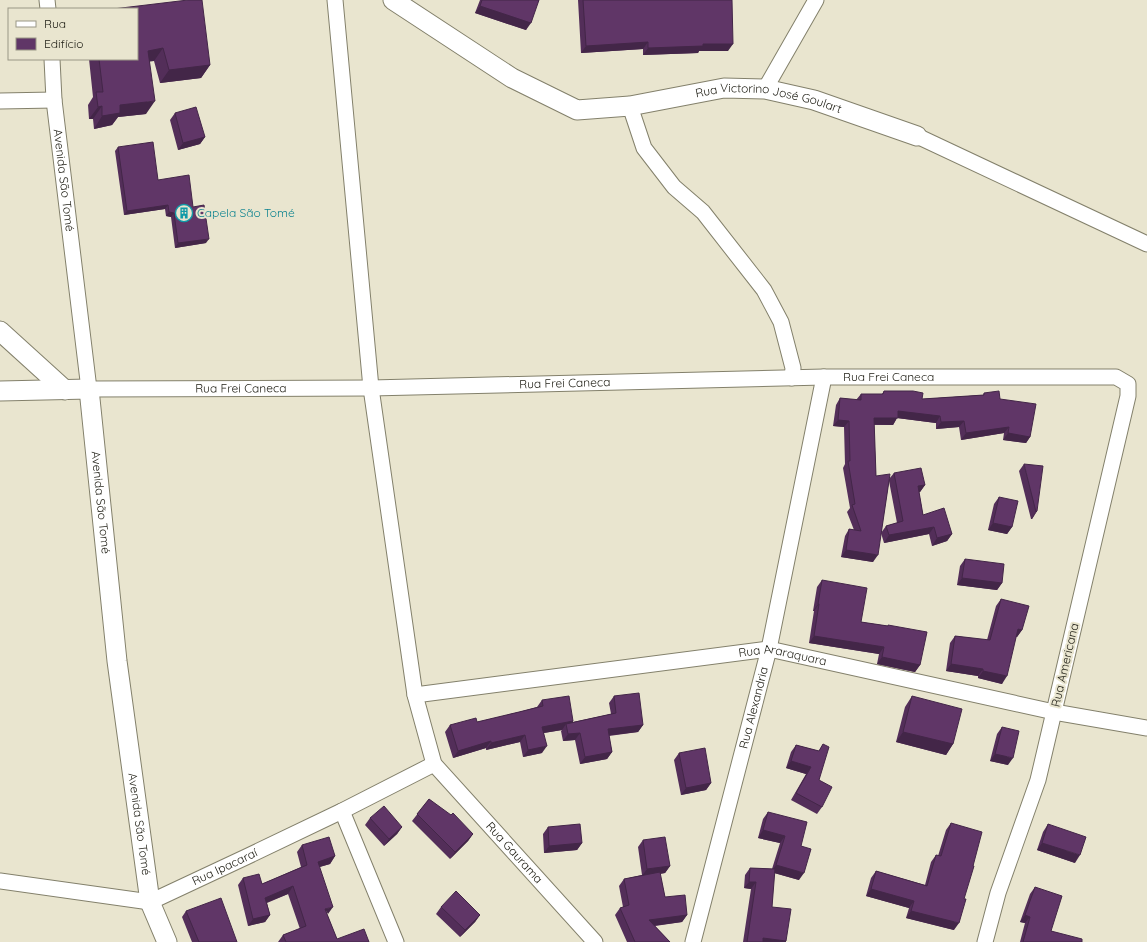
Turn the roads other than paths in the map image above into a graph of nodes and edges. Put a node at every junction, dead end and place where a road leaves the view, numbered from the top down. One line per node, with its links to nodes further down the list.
1 (335, 0): 15 (street)
2 (393, 0): 8 (street, Rua Victorino José Goulart)
3 (816, 0): 5 (street)
4 (52, 60): 6 (street, Avenida São Tomé)
5 (765, 89): 8 (street, Rua Victorino José Goulart); 9 (street, Rua Victorino José Goulart)
6 (54, 100): 7 (street); 16 (street, Avenida São Tomé)
7 (0, 101)
8 (630, 106): 13 (street)
9 (917, 136): 10 (street, Rua Victorino José Goulart)
10 (1147, 244)
11 (0, 331): 17 (street)
12 (824, 377): 13 (street, Rua Frei Caneca); 14 (street, Rua Frei Caneca); 19 (street, Rua Alexandria)
13 (792, 378): 15 (street, Rua Frei Caneca)
14 (1128, 384): 21 (street, Rua Americana)
15 (371, 388): 16 (street, Rua Frei Caneca); 20 (street)
16 (89, 389): 17 (street, Rua Frei Caneca); 26 (street, Avenida São Tomé)
17 (65, 390): 18 (street, Rua Frei Caneca)
18 (0, 391)
19 (769, 649): 20 (street, Rua Araraquara); 21 (street, Rua Araraquara); 30 (street, Rua Alexandria)
20 (415, 695): 23 (street)
21 (1054, 712): 22 (street, Rua Araraquara); 31 (street, Rua Americana)
22 (1147, 728)
23 (434, 764): 24 (street, Rua Ipacaraí); 29 (street, Rua Gaurama)
24 (342, 811): 26 (street, Rua Ipacaraí); 28 (street)
25 (0, 881): 26 (street)
26 (150, 902): 27 (street, Avenida São Tomé)
27 (167, 942)
28 (396, 942)
29 (595, 942)
30 (693, 942)
31 (985, 942)

